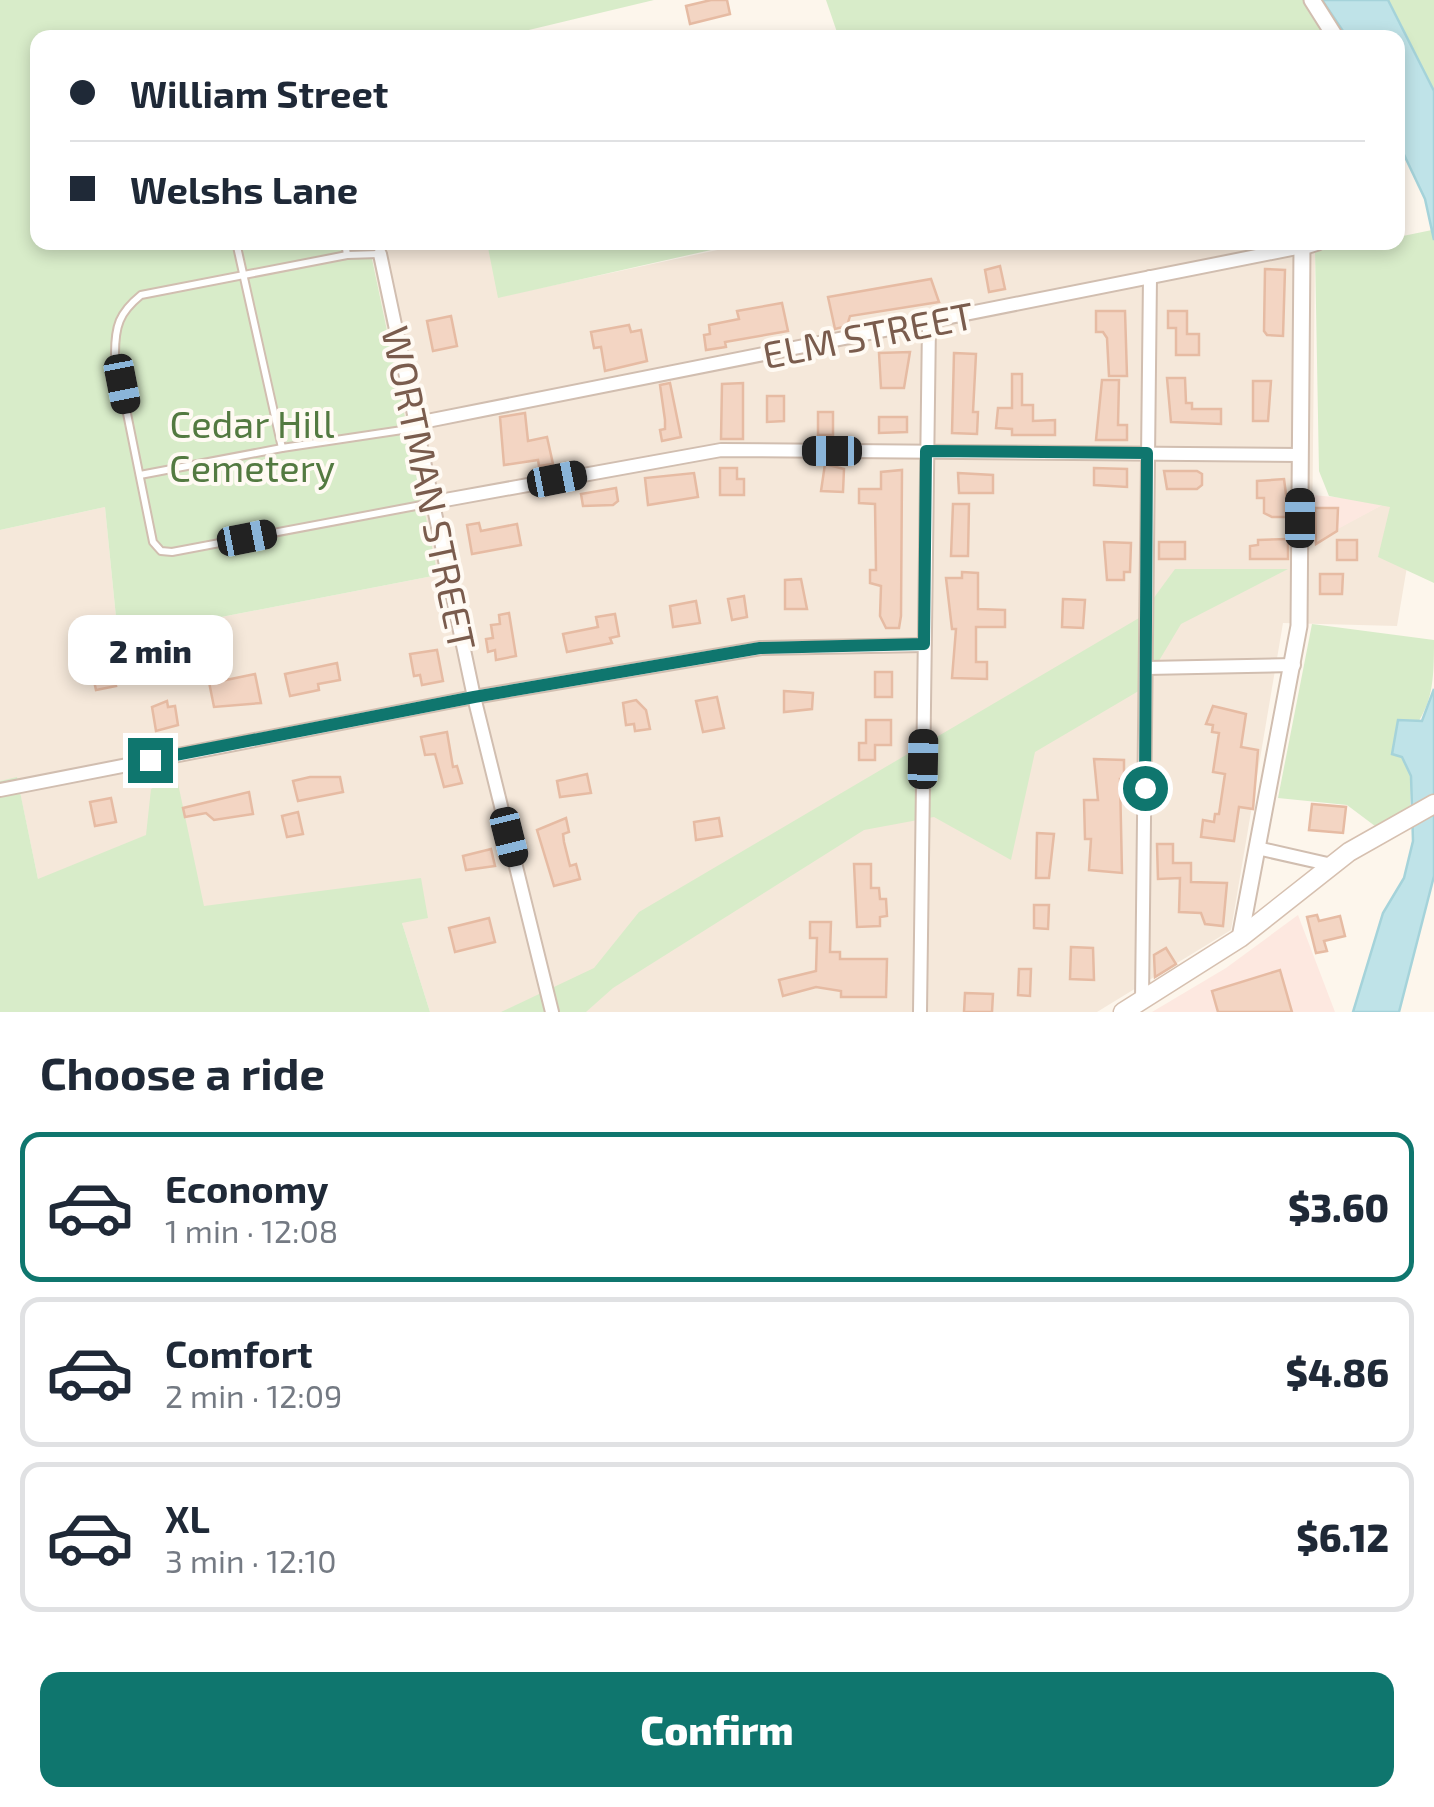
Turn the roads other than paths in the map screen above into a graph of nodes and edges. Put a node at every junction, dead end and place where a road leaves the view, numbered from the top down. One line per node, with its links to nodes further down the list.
1 (1312, 0): 2 (street)
2 (1331, 30)
3 (238, 250): 9 (lane)
4 (346, 250): 8 (lane)
5 (1281, 250): 10 (street, ELM STREET)
6 (1310, 250): 16 (street)
7 (380, 254): 8 (lane); 12 (street, WORTMAN STREET)
8 (347, 255): 9 (lane)
9 (243, 276): 13 (lane); 17 (lane)
10 (1150, 277): 11 (street, ELM STREET); 15 (street)
11 (929, 323): 12 (street, ELM STREET); 14 (street)
12 (417, 422): 13 (lane); 18 (street, WORTMAN STREET)
13 (282, 448): 17 (lane)
14 (926, 451): 15 (street); 18 (street); 19 (street)
15 (1147, 453): 16 (street); 21 (street)
16 (1300, 455): 20 (street)
17 (140, 474): 18 (lane)
18 (434, 502): 22 (street, WORTMAN STREET)
19 (924, 644): 22 (street); 30 (street)
20 (1294, 665): 21 (street); 25 (street)
21 (1146, 668): 28 (street)
22 (474, 697): 23 (street); 29 (street, WORTMAN STREET)
23 (0, 790)
24 (1434, 804): 26 (main road)
25 (1257, 848): 26 (street); 27 (street)
26 (1332, 865): 27 (main road)
27 (1240, 938): 28 (main road)
28 (1142, 1001): 31 (main road)
29 (552, 1012)
30 (920, 1012)
31 (1123, 1012)

